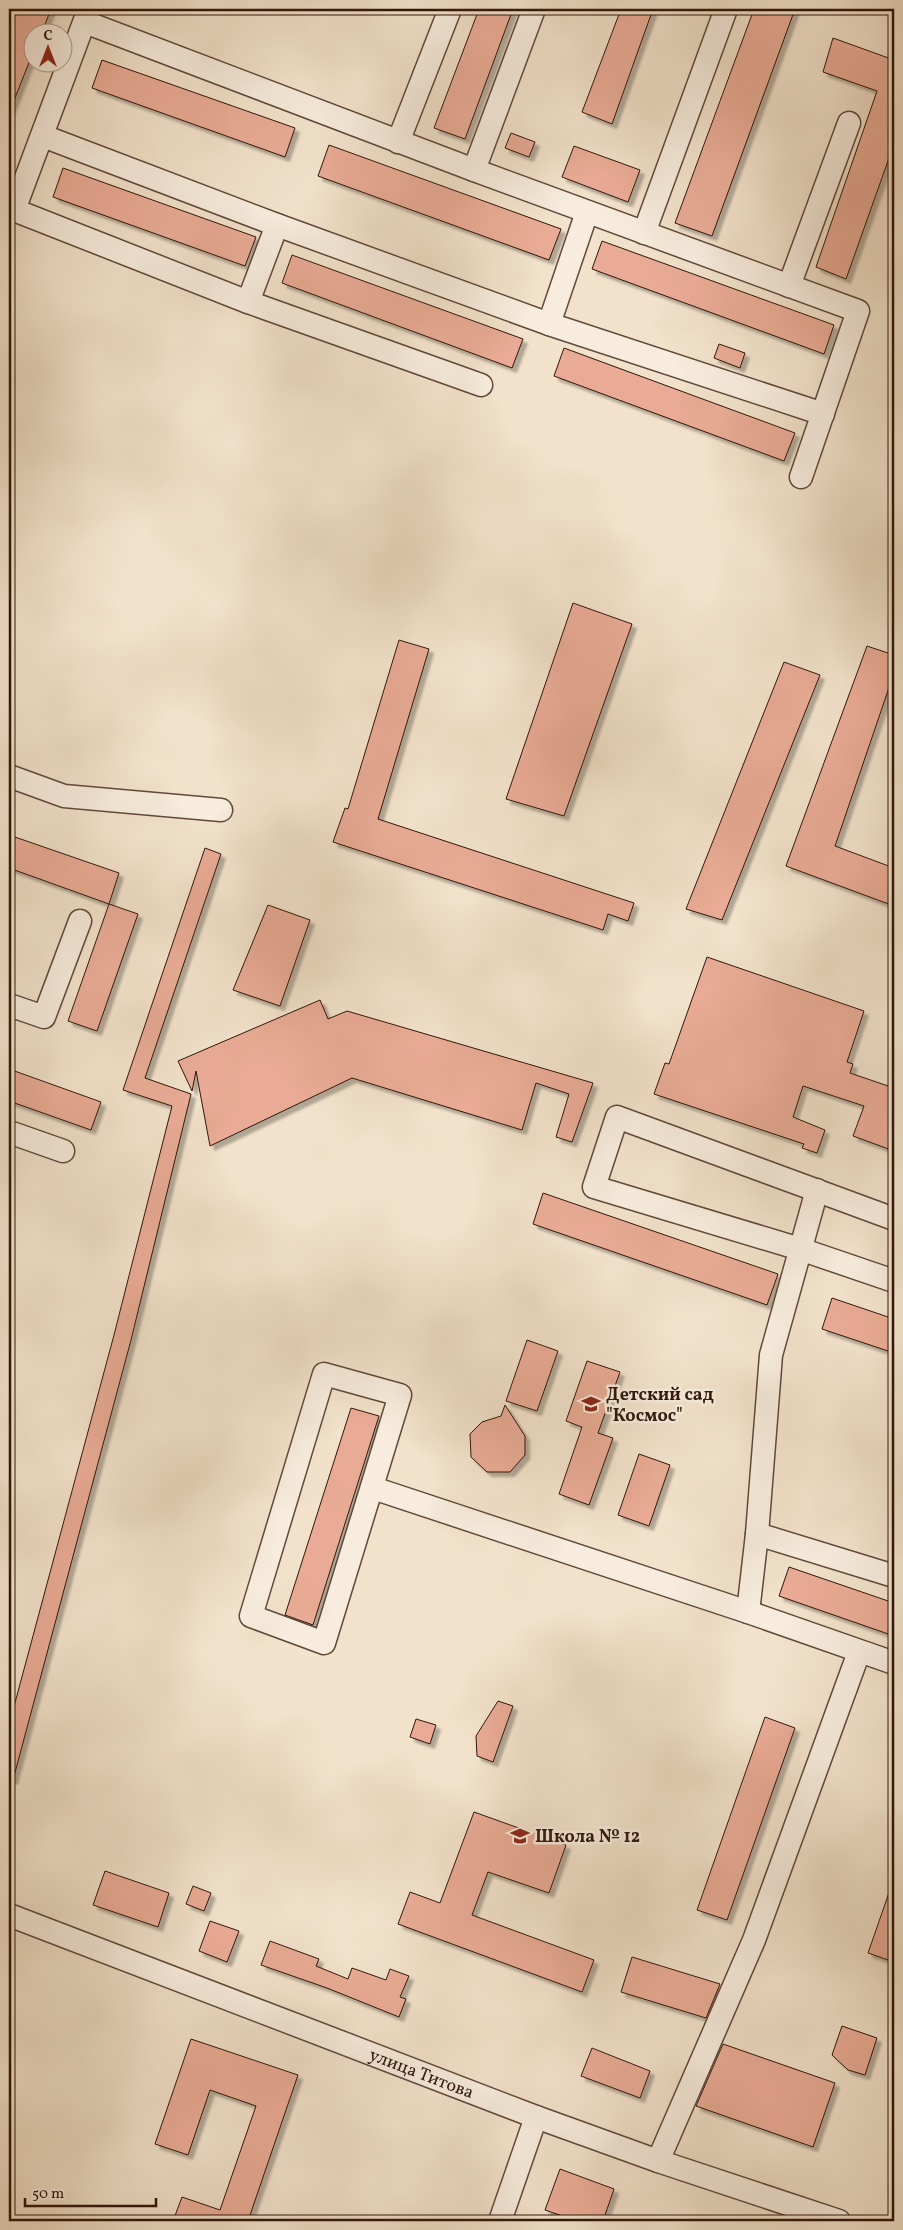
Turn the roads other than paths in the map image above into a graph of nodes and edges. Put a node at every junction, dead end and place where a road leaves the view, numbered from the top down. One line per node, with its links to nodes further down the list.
1 (450, 9): 7 (street)
2 (534, 9): 8 (street)
3 (726, 9): 12 (street)
4 (87, 16): 6 (street); 7 (street)
5 (849, 123): 13 (street)
6 (43, 136): 9 (street); 11 (street)
7 (398, 142): 8 (street)
8 (474, 170): 10 (street)
9 (11, 209): 14 (street)
10 (587, 212): 12 (street); 15 (street)
11 (277, 225): 14 (street); 15 (street)
12 (644, 233): 13 (street)
13 (789, 286): 17 (street)
14 (248, 302): 16 (street)
15 (549, 324): 17 (street)
16 (481, 385)
17 (823, 414): 18 (street)
18 (801, 477)
19 (9, 776): 20 (street)
20 (221, 810)
21 (80, 920): 22 (street)
22 (9, 1005)
23 (9, 1132): 24 (street)
24 (63, 1151)
25 (817, 1190): 26 (street); 27 (street); 27 (street)
26 (894, 1219)
27 (800, 1249): 28 (street); 30 (street)
28 (894, 1281)
29 (373, 1488): 29 (street); 32 (street)
30 (757, 1534): 31 (street); 32 (street)
31 (894, 1576)
32 (748, 1612): 33 (street)
33 (859, 1652): 34 (street); 37 (street)
34 (894, 1663)
35 (9, 1915): 36 (street, улица Титова)
36 (536, 2117): 37 (street, улица Титова); 38 (street)
37 (658, 2161): 39 (street, улица Титова)
38 (500, 2221)
39 (840, 2221)

